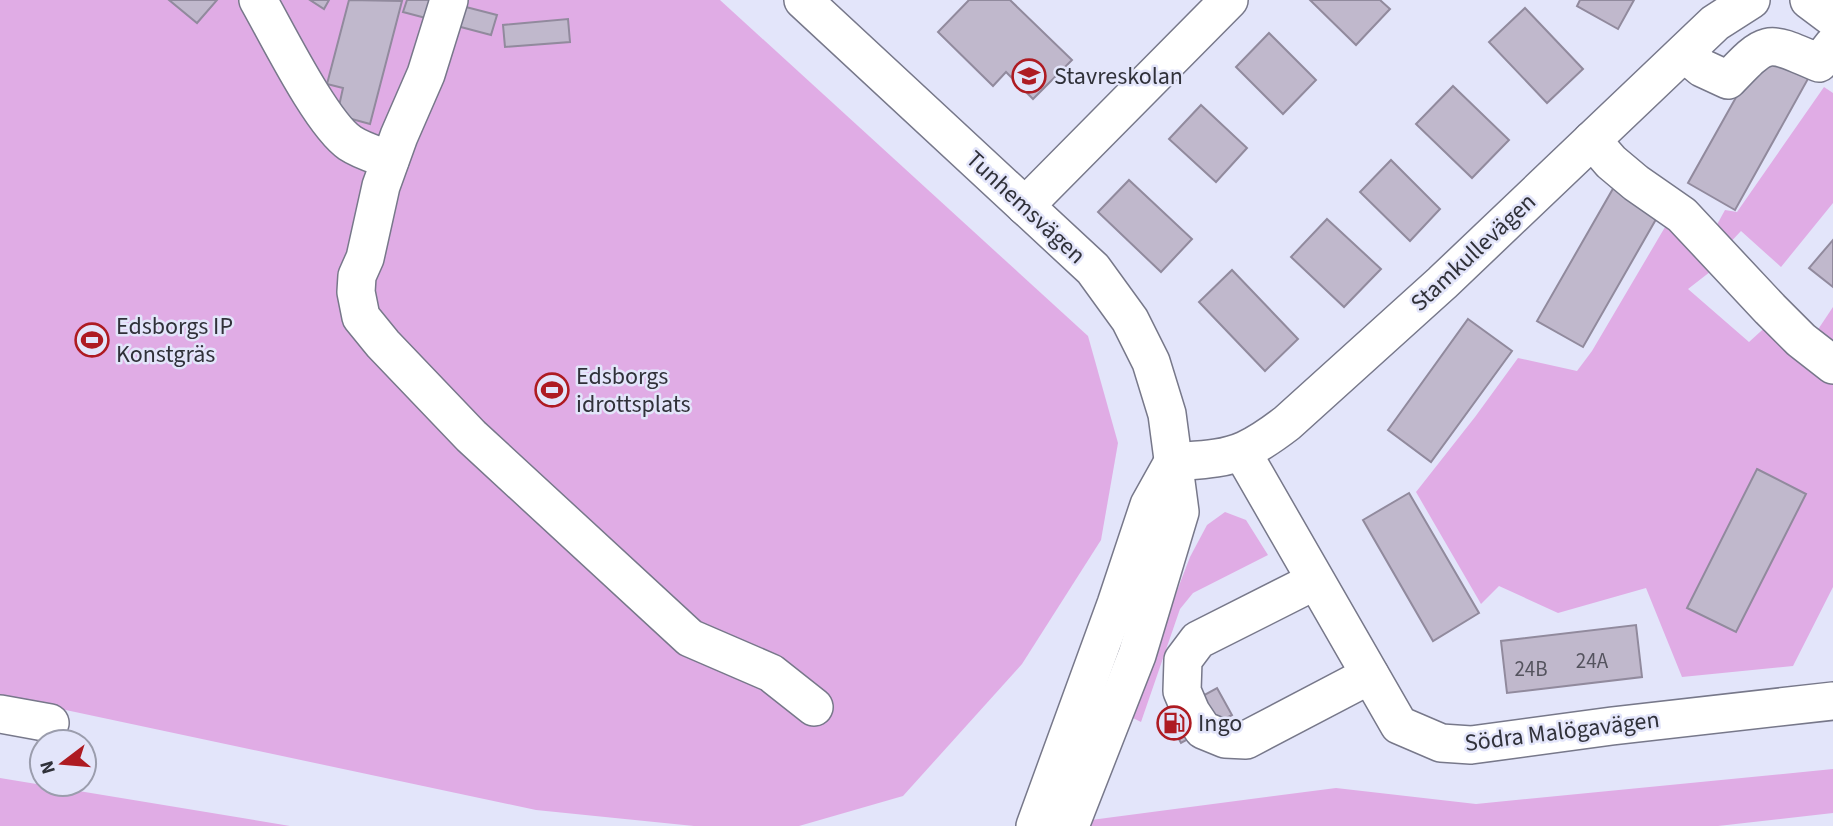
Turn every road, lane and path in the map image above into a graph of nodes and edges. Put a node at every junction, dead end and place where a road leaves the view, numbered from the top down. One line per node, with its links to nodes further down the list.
1 (257, 0): 11 (street)
2 (449, 0): 11 (street)
3 (803, 0): 12 (street, Tunhemsvägen)
4 (1228, 0): 12 (street)
5 (1751, 0): 9 (street, Stamkullevägen)
6 (1809, 0): 7 (street)
7 (1833, 18)
8 (1833, 45): 9 (street)
9 (1684, 53): 10 (street, Stamkullevägen)
10 (1592, 141): 13 (street); 14 (street, Stamkullevägen)
11 (390, 160): 19 (street)
12 (1025, 206): 15 (street, Tunhemsvägen)
13 (1833, 365)
14 (1241, 452): 15 (street, Stamkullevägen); 16 (street, Södra Malögavägen)
15 (1173, 462): 22 (street); 23 (street, Tunhemsvägen)
16 (1315, 581): 17 (street, Södra Malögavägen); 17 (street)
17 (1370, 675): 18 (street, Södra Malögavägen)
18 (1833, 701)
19 (814, 707)
20 (0, 714): 21 (street)
21 (50, 723)
22 (1035, 826)
23 (1070, 826)

